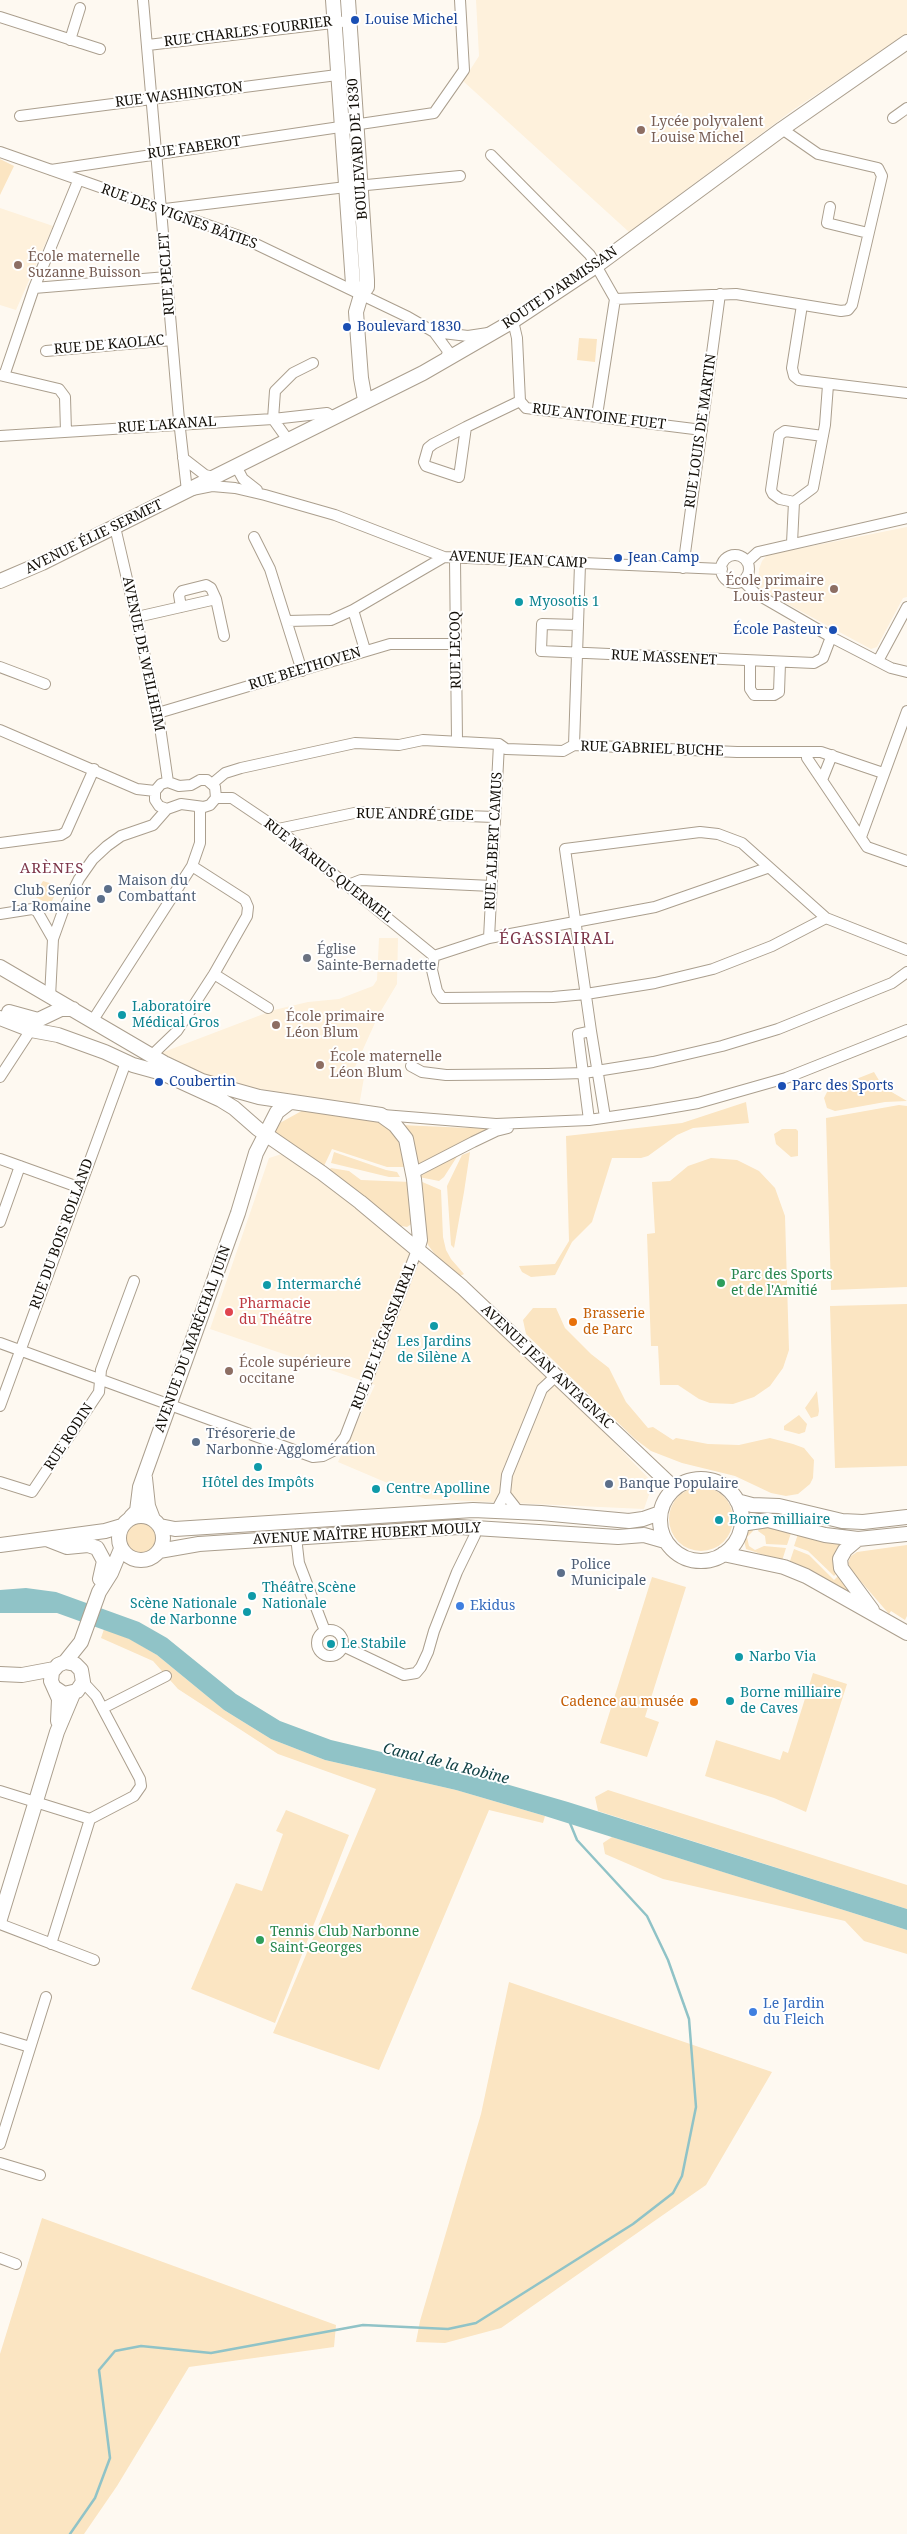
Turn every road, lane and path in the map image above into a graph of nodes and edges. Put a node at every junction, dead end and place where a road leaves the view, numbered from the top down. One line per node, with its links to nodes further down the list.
1 (143, 0): 11 (street, RUE PECLET)
2 (333, 0): 7 (main road, BOULEVARD DE 1830)
3 (348, 0): 8 (main road, BOULEVARD DE 1830)
4 (460, 0): 18 (street, RUE FABEROT)
5 (80, 8): 9 (street)
6 (0, 17): 9 (street)
7 (334, 21): 8 (street, RUE CHARLES FOURRIER); 11 (street, RUE CHARLES FOURRIER); 13 (main road, BOULEVARD DE 1830)
8 (349, 21): 18 (main road, BOULEVARD DE 1830)
9 (70, 40): 12 (street)
10 (907, 42): 20 (main road, ROUTE D'ARMISSAN)
11 (148, 44): 14 (street, RUE PECLET)
12 (100, 50)
13 (338, 75): 14 (street, RUE WASHINGTON); 19 (main road, BOULEVARD DE 1830)
14 (152, 99): 16 (street, RUE WASHINGTON); 22 (street, RUE PECLET)
15 (907, 108): 17 (street)
16 (20, 116)
17 (893, 118)
18 (357, 125): 19 (street, RUE FABEROT); 27 (main road, BOULEVARD DE 1830)
19 (341, 128): 22 (street, RUE FABEROT); 28 (main road, BOULEVARD DE 1830)
20 (782, 129): 31 (street); 32 (main road, ROUTE D'ARMISSAN)
21 (0, 152): 24 (street, RUE DES VIGNES BÂTIES)
22 (156, 153): 24 (street, RUE FABEROT); 30 (street, RUE PECLET)
23 (491, 155): 32 (street)
24 (47, 170): 26 (street, RUE DES VIGNES BÂTIES)
25 (460, 176): 27 (street)
26 (78, 181): 30 (street, RUE DES VIGNES BÂTIES); 34 (street)
27 (361, 185): 28 (street); 36 (main road, BOULEVARD DE 1830)
28 (346, 186): 30 (street); 36 (main road, BOULEVARD DE 1830)
29 (830, 207): 31 (street)
30 (162, 210): 33 (street, RUE PECLET); 36 (street, RUE DES VIGNES BÂTIES)
31 (868, 233): 38 (street)
32 (596, 266): 37 (street); 39 (main road, ROUTE D'ARMISSAN)
33 (167, 277): 34 (street); 42 (street, RUE PECLET)
34 (34, 288): 46 (street)
35 (720, 294): 37 (street); 38 (street); 56 (street, RUE LOUIS DE MARTIN)
36 (361, 295): 40 (street, RUE DES VIGNES BÂTIES); 49 (main road, BOULEVARD DE 1830)
37 (615, 299): 51 (street)
38 (802, 306): 47 (street)
39 (513, 321): 41 (main road, ROUTE D'ARMISSAN); 50 (street, RUE ANTOINE FUET)
40 (434, 332): 41 (street, RUE DES VIGNES BÂTIES); 44 (street, RUE DES VIGNES BÂTIES)
41 (494, 332): 44 (main road, ROUTE D'ARMISSAN)
42 (172, 340): 43 (street, RUE DE KAOLAC); 54 (street, RUE PECLET)
43 (46, 351)
44 (446, 359): 49 (main road, ROUTE D'ARMISSAN)
45 (313, 363): 53 (street)
46 (2, 375): 57 (street)
47 (828, 385): 48 (street); 59 (street)
48 (907, 393)
49 (365, 400): 52 (main road, ROUTE D'ARMISSAN)
50 (520, 401): 51 (street, RUE ANTOINE FUET); 55 (street)
51 (597, 415): 56 (street, RUE ANTOINE FUET)
52 (333, 417): 53 (street, RUE LAKANAL); 60 (main road, ROUTE D'ARMISSAN)
53 (273, 419): 54 (street, RUE LAKANAL); 60 (street)
54 (179, 424): 57 (street, RUE LAKANAL); 61 (street, RUE PECLET)
55 (466, 427): 55 (street)
56 (702, 430): 76 (street, RUE LOUIS DE MARTIN)
57 (66, 432): 58 (street, RUE LAKANAL)
58 (0, 436)
59 (823, 436): 67 (street); 67 (street)
60 (288, 440): 62 (main road, ROUTE D'ARMISSAN)
61 (183, 458): 63 (street); 65 (street, RUE PECLET)
62 (236, 466): 63 (main road, ROUTE D'ARMISSAN); 64 (street); 66 (street, AVENUE JEAN CAMP)
63 (214, 477): 65 (main road, ROUTE D'ARMISSAN)
64 (235, 488): 65 (street, AVENUE JEAN CAMP); 66 (street, AVENUE JEAN CAMP)
65 (187, 491): 69 (main road, AVENUE ÉLIE SERMET)
66 (265, 494): 72 (street, AVENUE JEAN CAMP)
67 (794, 502): 71 (street)
68 (907, 518): 71 (street)
69 (115, 527): 78 (main road, AVENUE ÉLIE SERMET); 84 (street, AVENUE DE WEILHEIM)
70 (254, 537): 85 (street)
71 (792, 543): 74 (street)
72 (444, 557): 73 (street, AVENUE JEAN CAMP); 83 (street)
73 (455, 558): 75 (street, AVENUE JEAN CAMP); 89 (street, RUE LECOQ)
74 (747, 562): 77 (street); 79 (street)
75 (580, 564): 76 (street, AVENUE JEAN CAMP); 86 (street)
76 (683, 568): 77 (street, AVENUE JEAN CAMP)
77 (722, 569): 79 (street)
78 (0, 581)
79 (743, 581): 88 (street)
80 (216, 599): 81 (street); 81 (street); 87 (street)
81 (181, 607): 84 (street)
82 (907, 607): 93 (street)
83 (353, 610): 85 (street); 90 (street)
84 (136, 618): 99 (street, AVENUE DE WEILHEIM)
85 (287, 621): 96 (street)
86 (578, 625): 91 (street); 91 (street, RUE MASSENET)
87 (224, 636)
88 (831, 637): 93 (street); 94 (street, RUE MASSENET)
89 (455, 644): 90 (street, RUE BEETHOVEN); 102 (street, RUE LECOQ)
90 (366, 650): 96 (street, RUE BEETHOVEN)
91 (577, 653): 92 (street, RUE MASSENET); 104 (street)
92 (750, 662): 94 (street, RUE MASSENET); 94 (street)
93 (878, 662): 97 (street)
94 (780, 663)
95 (0, 667): 98 (street)
96 (302, 672): 99 (street, RUE BEETHOVEN)
97 (907, 672)
98 (45, 684)
99 (158, 713): 110 (street, AVENUE DE WEILHEIM)
100 (906, 714): 108 (street)
101 (0, 730): 107 (street)
102 (457, 742): 103 (street, RUE GABRIEL BUCHE); 111 (street, RUE GABRIEL BUCHE)
103 (498, 744): 104 (street, RUE GABRIEL BUCHE); 116 (street, RUE ALBERT CAMUS)
104 (574, 746): 105 (street, RUE GABRIEL BUCHE)
105 (805, 755): 106 (street, RUE GABRIEL BUCHE); 109 (street)
106 (832, 755): 108 (street, RUE GABRIEL BUCHE); 109 (street)
107 (94, 769): 112 (street); 119 (street)
108 (883, 773): 118 (street)
109 (822, 780): 118 (street)
110 (168, 782): 111 (street); 112 (street)
111 (213, 784): 113 (street)
112 (155, 791): 115 (street)
113 (216, 798): 114 (street); 117 (street, RUE MARIUS QUERMEL)
114 (200, 807): 115 (street); 121 (street)
115 (167, 809): 129 (street)
116 (494, 817): 117 (street, RUE ANDRÉ GIDE); 124 (street, RUE ALBERT CAMUS)
117 (278, 829): 123 (street, RUE MARIUS QUERMEL)
118 (860, 837): 120 (street)
119 (0, 843)
120 (907, 861)
121 (192, 866): 134 (street); 142 (street)
122 (767, 868): 126 (street); 127 (street); 127 (street)
123 (348, 885): 124 (street); 131 (street, RUE MARIUS QUERMEL)
124 (492, 886): 128 (street, RUE ALBERT CAMUS)
125 (0, 914): 129 (street)
126 (826, 918): 130 (street); 135 (street)
127 (575, 922): 128 (street); 135 (street)
128 (489, 938): 131 (street)
129 (53, 939): 136 (street)
130 (907, 950)
131 (434, 956): 135 (street)
132 (0, 967): 136 (main road)
133 (907, 972): 150 (street)
134 (214, 974): 137 (street); 147 (street)
135 (586, 994): 145 (street)
136 (50, 997): 139 (main road)
137 (268, 1008)
138 (0, 1009): 143 (main road)
139 (72, 1009): 140 (main road); 142 (main road)
140 (53, 1012): 143 (main road); 146 (main road)
141 (0, 1018): 143 (main road)
142 (93, 1020): 147 (main road)
143 (34, 1025): 146 (main road, AVENUE JEAN ANTAGNAC); 152 (street)
144 (907, 1030): 155 (street)
145 (591, 1031): 150 (street); 151 (street)
146 (58, 1035): 148 (main road, AVENUE JEAN ANTAGNAC)
147 (152, 1055): 153 (main road)
148 (126, 1062): 158 (main road, AVENUE JEAN ANTAGNAC); 163 (street, RUE DU BOIS ROLLAND)
149 (411, 1066): 151 (street)
150 (599, 1070): 151 (street); 155 (street)
151 (584, 1073): 156 (street)
152 (0, 1077)
153 (290, 1102): 154 (main road); 158 (main road, AVENUE DU MARÉCHAL JUIN)
154 (381, 1115): 157 (street); 162 (main road)
155 (605, 1117): 156 (street)
156 (589, 1120): 157 (street)
157 (538, 1122): 162 (street)
158 (264, 1135): 159 (main road, AVENUE JEAN ANTAGNAC); 164 (main road, AVENUE DU MARÉCHAL JUIN)
159 (285, 1147): 164 (main road, AVENUE DU MARÉCHAL JUIN); 167 (main road, AVENUE JEAN ANTAGNAC)
160 (0, 1159): 161 (street)
161 (20, 1166): 163 (street); 166 (street)
162 (413, 1173): 165 (main road)
163 (78, 1187): 173 (street, RUE DU BOIS ROLLAND)
164 (243, 1199): 176 (main road, AVENUE DU MARÉCHAL JUIN)
165 (418, 1218): 167 (main road); 168 (main road)
166 (0, 1222)
167 (397, 1233): 168 (main road, AVENUE JEAN ANTAGNAC); 170 (street)
168 (417, 1250): 169 (main road, AVENUE JEAN ANTAGNAC); 170 (street, RUE DE L'ÉGASSIAIRAL)
169 (437, 1266): 170 (street); 174 (main road, AVENUE JEAN ANTAGNAC)
170 (410, 1267): 176 (street, RUE DE L'ÉGASSIAIRAL)
171 (134, 1281): 175 (street, RUE RODIN)
172 (0, 1343): 173 (street, RUE DE L'ÉGASSIAIRAL)
173 (19, 1351): 175 (street, RUE DE L'ÉGASSIAIRAL); 177 (street, RUE DU BOIS ROLLAND)
174 (556, 1375): 180 (main road, AVENUE JEAN ANTAGNAC); 181 (street)
175 (99, 1379): 176 (street, RUE DE L'ÉGASSIAIRAL); 179 (street, RUE RODIN)
176 (169, 1405): 178 (main road, AVENUE DU MARÉCHAL JUIN)
177 (0, 1406)
178 (145, 1478): 187 (main road, AVENUE DU MARÉCHAL JUIN); 188 (main road)
179 (0, 1482)
180 (674, 1488): 182 (main road); 185 (main road)
181 (505, 1494): 183 (street); 184 (street)
182 (737, 1501): 186 (main road); 189 (main road)
183 (496, 1511): 184 (main road, AVENUE MAÎTRE HUBERT MOULY); 188 (main road, AVENUE MAÎTRE HUBERT MOULY)
184 (519, 1512): 185 (main road, AVENUE MAÎTRE HUBERT MOULY)
185 (660, 1513): 196 (main road)
186 (907, 1517)
187 (127, 1521): 188 (main road); 194 (main road); 199 (main road)
188 (157, 1523): 201 (main road)
189 (742, 1524): 195 (main road); 197 (main road)
190 (460, 1527): 191 (main road, AVENUE MAÎTRE HUBERT MOULY); 193 (main road, AVENUE MAÎTRE HUBERT MOULY); 200 (street)
191 (476, 1527): 196 (main road, AVENUE MAÎTRE HUBERT MOULY); 200 (street)
192 (907, 1534): 195 (main road)
193 (296, 1537): 201 (main road, AVENUE MAÎTRE HUBERT MOULY); 208 (street)
194 (49, 1539): 198 (main road); 199 (main road); 206 (main road)
195 (858, 1540): 207 (main road)
196 (665, 1541): 202 (main road)
197 (735, 1542): 202 (main road); 203 (main road)
198 (0, 1545)
199 (120, 1547): 204 (main road); 205 (main road)
200 (468, 1548): 211 (street)
201 (159, 1551): 204 (main road)
202 (722, 1554): 203 (main road)
203 (750, 1558): 207 (main road)
204 (142, 1560): 205 (main road)
205 (111, 1573): 206 (main road)
206 (100, 1592): 210 (main road)
207 (876, 1614): 209 (main road)
208 (325, 1631): 211 (street); 211 (street)
209 (907, 1633)
210 (83, 1637): 213 (main road); 214 (main road)
211 (343, 1646)
212 (0, 1674): 213 (main road)
213 (56, 1675): 214 (main road); 216 (main road); 218 (main road)
214 (82, 1676): 216 (main road); 217 (street)
215 (166, 1676): 217 (street)
216 (73, 1694): 218 (main road)
217 (103, 1708): 221 (street)
218 (57, 1732): 220 (main road)
219 (0, 1791): 220 (street)
220 (36, 1802): 221 (street); 222 (main road)
221 (90, 1818): 224 (street)
222 (0, 1919)
223 (0, 1924): 224 (street)
224 (51, 1944): 225 (street)
225 (94, 1960)
226 (46, 1997): 228 (street)
227 (0, 2038): 228 (street)
228 (30, 2047): 229 (street)
229 (0, 2144)
230 (0, 2163): 231 (street)
231 (40, 2175)
232 (0, 2258): 233 (street)
233 (16, 2264)

